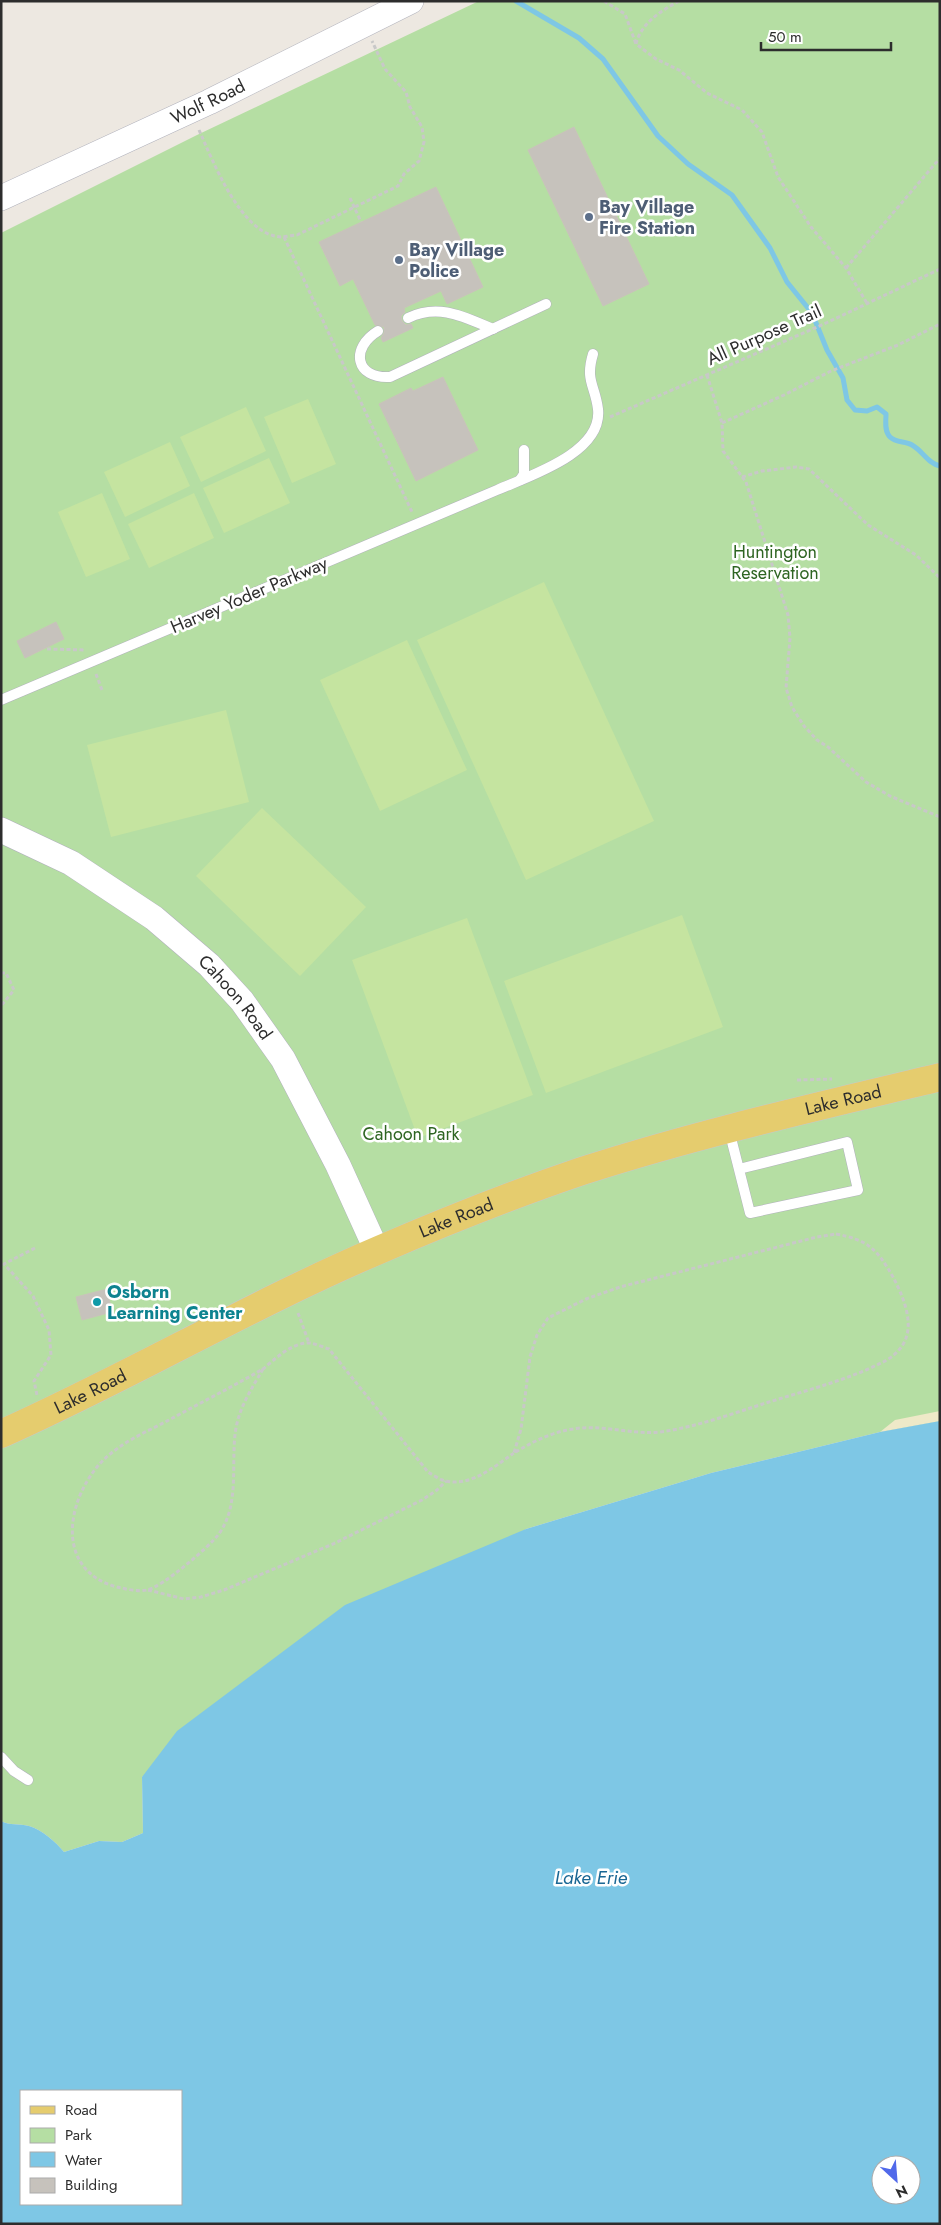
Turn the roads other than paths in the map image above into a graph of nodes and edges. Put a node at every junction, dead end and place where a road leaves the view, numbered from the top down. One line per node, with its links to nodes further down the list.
1 (411, 1): 2 (street, Wolf Road)
2 (1, 198)
3 (546, 304): 5 (lane)
4 (408, 318): 5 (lane)
5 (493, 329): 6 (lane)
6 (378, 331)
7 (593, 354): 9 (lane, Harvey Yoder Parkway)
8 (524, 450): 9 (lane)
9 (520, 480): 10 (lane, Harvey Yoder Parkway)
10 (1, 700)
11 (1, 830): 15 (street, Cahoon Road)
12 (940, 1077): 13 (main road, Lake Road)
13 (728, 1129): 14 (lane); 15 (main road, Lake Road)
14 (739, 1169): 14 (lane)
15 (377, 1251): 16 (main road, Lake Road)
16 (1, 1434)
17 (1, 1757): 18 (lane)
18 (28, 1780)

